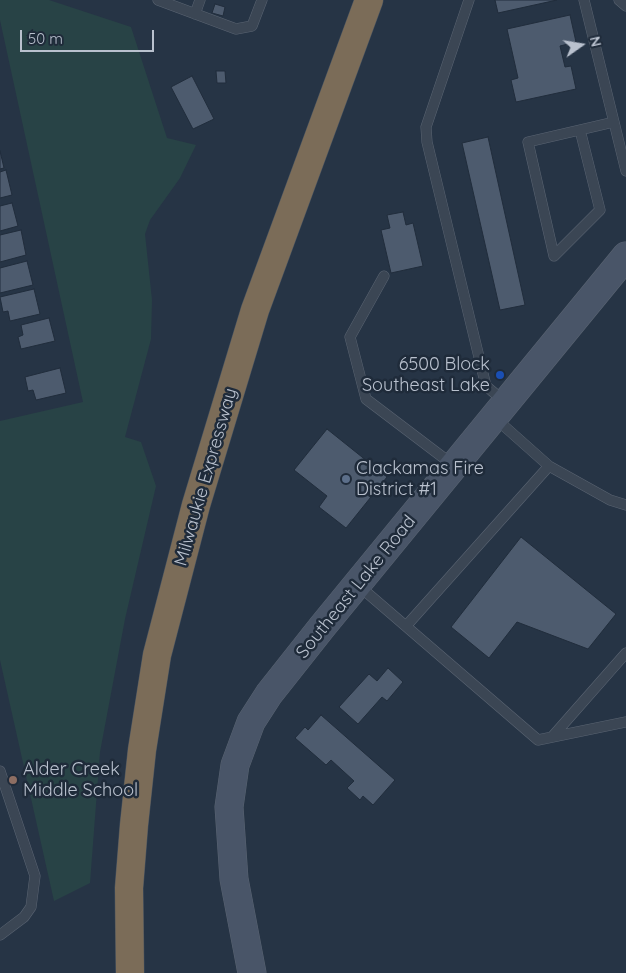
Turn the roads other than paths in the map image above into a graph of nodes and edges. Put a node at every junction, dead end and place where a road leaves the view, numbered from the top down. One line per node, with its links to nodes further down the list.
1 (158, 0): 9 (lane)
2 (200, 0): 9 (lane)
3 (262, 0): 9 (lane)
4 (369, 0): 26 (highway, Milwaukie Expressway)
5 (469, 0): 15 (lane)
6 (584, 0): 10 (lane)
7 (619, 0): 8 (lane)
8 (626, 6)
9 (195, 14)
10 (614, 122): 11 (lane); 12 (lane)
11 (580, 130): 11 (lane)
12 (626, 171)
13 (626, 256): 15 (street, Southeast Lake Road)
14 (384, 276): 16 (lane)
15 (500, 409): 16 (street, Southeast Lake Road); 17 (lane)
16 (454, 466): 19 (street, Southeast Lake Road)
17 (550, 466): 18 (lane); 20 (lane)
18 (626, 505)
19 (358, 584): 20 (lane); 27 (street, Southeast Lake Road)
20 (407, 626): 23 (lane)
21 (626, 653): 23 (lane)
22 (626, 722): 23 (lane)
23 (552, 737)
24 (0, 771): 25 (lane)
25 (0, 935)
26 (130, 973)
27 (252, 973)

